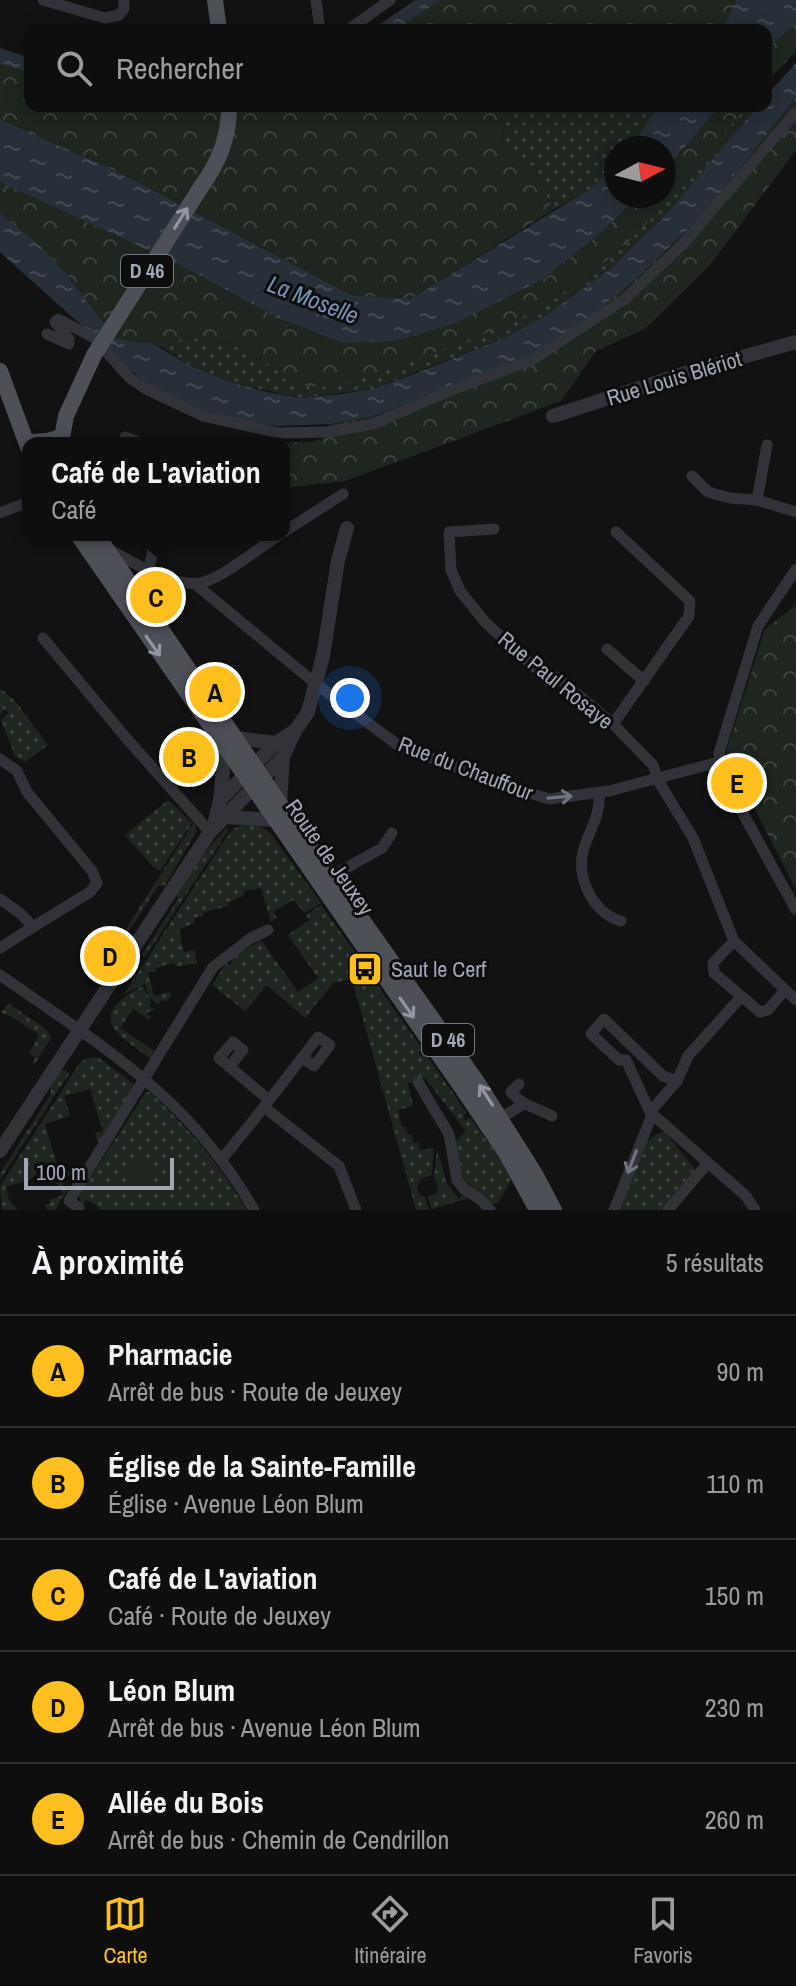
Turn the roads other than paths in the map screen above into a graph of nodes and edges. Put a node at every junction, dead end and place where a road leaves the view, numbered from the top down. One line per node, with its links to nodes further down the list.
1 (43, 0): 7 (street)
2 (116, 0): 7 (street)
3 (124, 0): 7 (street)
4 (215, 0): 8 (main road)
5 (316, 0): 9 (street)
6 (390, 0): 10 (street)
7 (119, 15)
8 (218, 24)
9 (319, 24)
10 (356, 24)
11 (229, 112): 18 (main road, D 46, one-way to 11, bridge)
12 (796, 112): 13 (street)
13 (47, 334)
14 (796, 342): 16 (street, Rue Louis Blériot)
15 (0, 371): 17 (main road)
16 (553, 416)
17 (28, 437)
18 (64, 437)
19 (767, 445): 22 (street)
20 (692, 476): 22 (street)
21 (343, 494): 27 (street)
22 (757, 500): 24 (street)
23 (22, 504): 25 (street)
24 (796, 512)
25 (0, 513)
26 (347, 528): 41 (street)
27 (290, 529)
28 (494, 529): 42 (street, Rue Paul Rosaye)
29 (616, 532): 40 (street)
30 (82, 541): 44 (main road, Route de Jeuxey, one-way to 44)
31 (101, 541): 35 (street); 37 (main road, Route de Jeuxey)
32 (156, 541): 35 (street)
33 (271, 541): 36 (street)
34 (796, 569): 48 (street)
35 (148, 571): 36 (street); 37 (street)
36 (194, 583): 41 (street, Rue du Chauffour)
37 (135, 592): 44 (main road, Route de Jeuxey)
38 (43, 638): 55 (street)
39 (607, 649): 40 (street)
40 (644, 681): 42 (street)
41 (316, 684): 43 (street); 51 (street, Rue du Chauffour, one-way to 51)
42 (613, 724): 50 (street, Rue Paul Rosaye)
43 (295, 731): 45 (street); 46 (street)
44 (228, 741): 45 (street); 49 (main road, Route de Jeuxey); 52 (street)
45 (276, 743): 49 (street)
46 (283, 757): 49 (street); 53 (street)
47 (0, 759): 61 (street)
48 (719, 762): 50 (street, Rue du Chauffour); 59 (street)
49 (254, 776): 52 (street); 53 (main road, Route de Jeuxey / D 46); 54 (street)
50 (658, 777): 51 (street, Rue du Chauffour); 63 (street, Rue Paul Rosaye)
51 (599, 793): 60 (street)
52 (220, 800): 55 (street)
53 (279, 812): 54 (street); 57 (main road, Route de Jeuxey / D 46); 88 (main road, Route de Jeuxey, one-way to 88)
54 (224, 817): 55 (street)
55 (211, 831): 69 (street)
56 (392, 833): 57 (street, Route de Jeuxey)
57 (332, 876): 80 (main road, Route de Jeuxey / D 46, one-way to 57)
58 (0, 899): 61 (street)
59 (796, 910)
60 (621, 921)
61 (33, 927): 64 (street)
62 (268, 930): 72 (street)
63 (734, 941): 66 (street); 67 (street)
64 (0, 948)
65 (0, 975): 69 (street)
66 (785, 990): 67 (street); 68 (street)
67 (741, 997): 73 (street)
68 (796, 1000)
69 (77, 1030): 72 (street); 81 (street)
70 (303, 1058): 76 (street)
71 (229, 1067): 76 (street)
72 (146, 1078): 82 (street); 84 (street)
73 (677, 1081): 78 (street); 78 (street)
74 (418, 1082): 87 (street)
75 (519, 1084): 77 (street)
76 (267, 1104): 82 (street); 86 (street)
77 (522, 1105): 79 (street); 80 (street)
78 (651, 1114): 83 (street); 90 (street, one-way to 90)
79 (552, 1116)
80 (501, 1118): 89 (main road, Route de Jeuxey / D 46)
81 (0, 1151)
82 (222, 1159): 85 (street)
83 (707, 1164): 91 (street); 92 (street)
84 (79, 1209)
85 (254, 1210)
86 (356, 1210)
87 (490, 1210)
88 (537, 1210)
89 (554, 1210)
90 (614, 1210)
91 (668, 1210)
92 (755, 1210)

